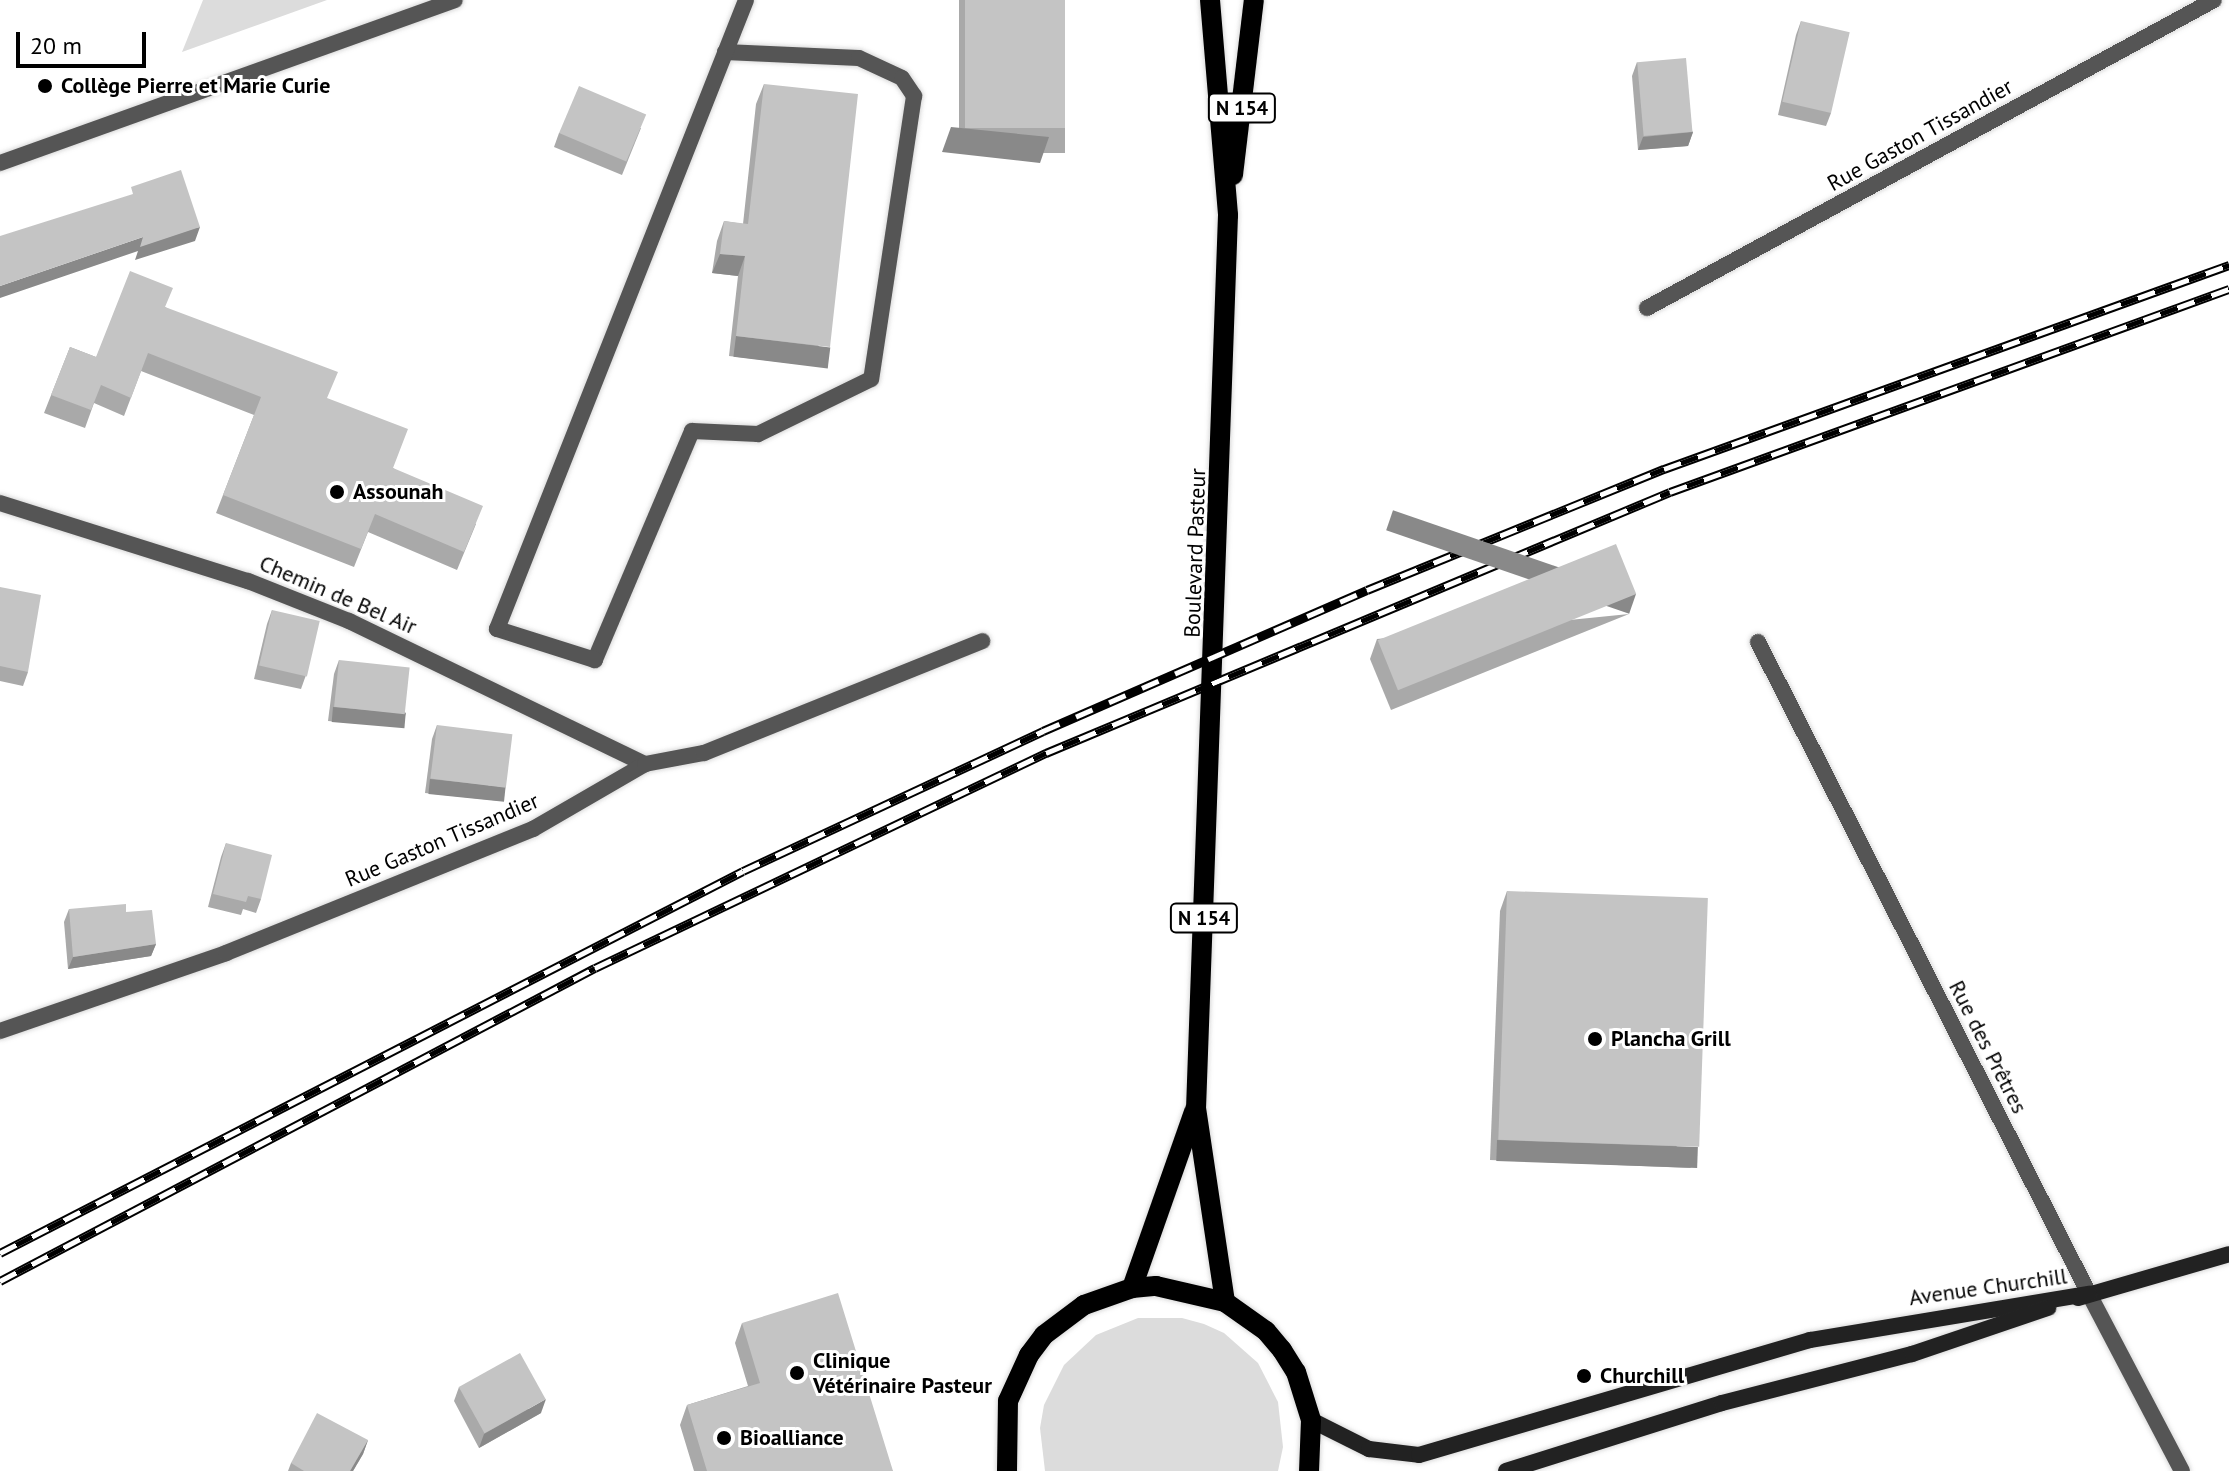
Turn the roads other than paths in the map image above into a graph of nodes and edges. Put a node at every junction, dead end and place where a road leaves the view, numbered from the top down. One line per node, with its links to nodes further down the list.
1 (455, 0): 7 (street)
2 (746, 0): 6 (street)
3 (1210, 0): 8 (main road, Boulevard Pasteur / N 154)
4 (1254, 0): 8 (main road, N 154)
5 (2214, 0): 9 (street, Rue Gaston Tissandier)
6 (725, 52): 6 (street)
7 (0, 163)
8 (1228, 215): 15 (main road, Boulevard Pasteur / N 154)
9 (1647, 308)
10 (0, 503): 13 (street, Chemin de Bel Air)
11 (982, 641): 13 (street, Rue Gaston Tissandier)
12 (1758, 642): 18 (street, Rue des Prêtres)
13 (645, 764): 14 (street, Rue Gaston Tissandier)
14 (0, 1031)
15 (1196, 1108): 17 (main road, N 154); 19 (main road, N 154)
16 (2229, 1254): 18 (main road)
17 (1132, 1288): 19 (main road); 21 (main road)
18 (2089, 1294): 20 (main road, Avenue Churchill); 23 (main road, Avenue Churchill); 24 (street, Rue des Prêtres)
19 (1225, 1302): 20 (main road)
20 (1311, 1420): 22 (main road)
21 (1007, 1471)
22 (1309, 1471)
23 (1506, 1471)
24 (2182, 1471)

